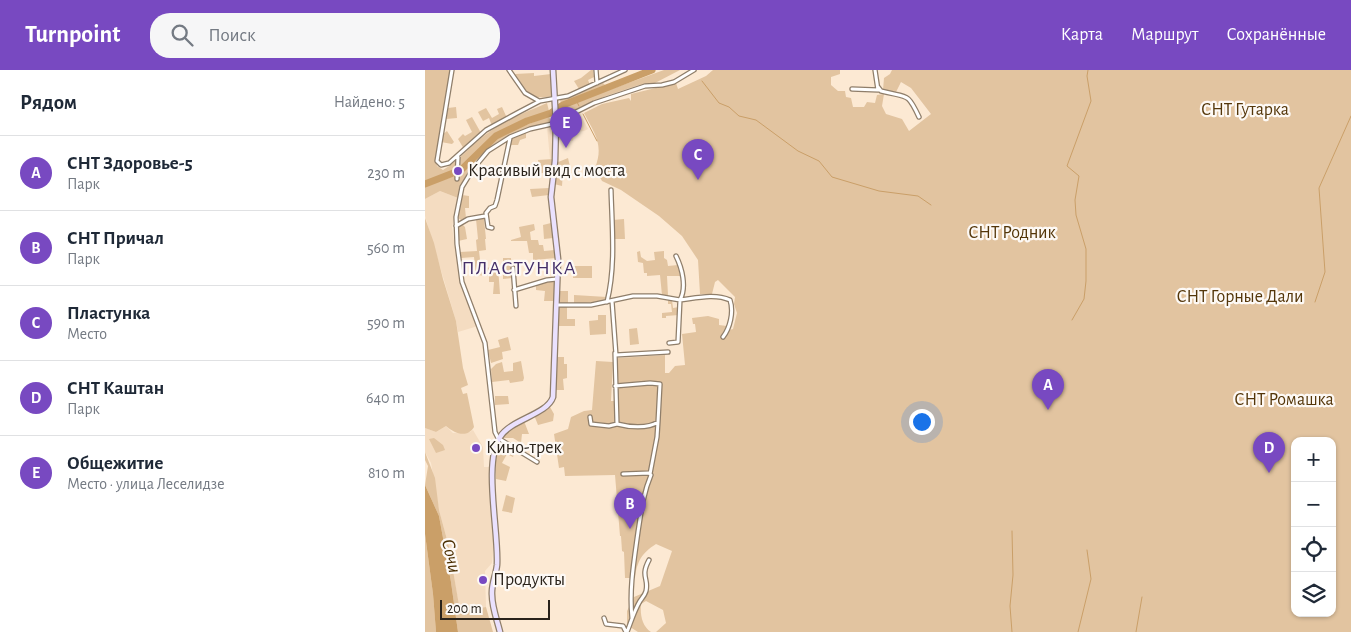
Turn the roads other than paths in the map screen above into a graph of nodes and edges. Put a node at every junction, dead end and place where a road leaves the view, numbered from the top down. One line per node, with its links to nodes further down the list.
1 (452, 70): 12 (street)
2 (509, 70): 12 (street)
3 (553, 70): 11 (street)
4 (595, 70): 8 (street)
5 (625, 70): 8 (street)
6 (695, 70): 14 (street)
7 (875, 70): 9 (street)
8 (597, 83): 11 (street)
9 (878, 87): 10 (street); 13 (street)
10 (852, 88)
11 (555, 100): 12 (street); 14 (street)
12 (540, 101)
13 (919, 117)
14 (556, 121): 15 (street); 24 (street)
15 (510, 137): 19 (street); 20 (street)
16 (458, 157): 17 (street)
17 (457, 179)
18 (611, 190): 28 (street)
19 (485, 216): 20 (street); 21 (street)
20 (456, 227): 39 (street)
21 (492, 228)
22 (677, 256): 26 (street)
23 (513, 268): 25 (street)
24 (557, 280): 25 (street); 29 (street)
25 (514, 290): 30 (street)
26 (680, 300): 27 (street); 31 (street); 32 (street)
27 (612, 301): 28 (street); 34 (street)
28 (607, 302): 29 (street)
29 (557, 305): 39 (street)
30 (516, 306)
31 (723, 337)
32 (669, 343)
33 (668, 352): 34 (street)
34 (615, 353): 35 (street)
35 (615, 386): 37 (street); 38 (street)
36 (590, 416): 38 (street)
37 (658, 422): 38 (street); 42 (street)
38 (617, 424)
39 (498, 438): 40 (street); 46 (street)
40 (537, 462)
41 (623, 474): 42 (street)
42 (650, 474): 45 (street)
43 (649, 560): 45 (street)
44 (604, 618): 47 (street)
45 (632, 618): 47 (street)
46 (500, 632)
47 (626, 632)

